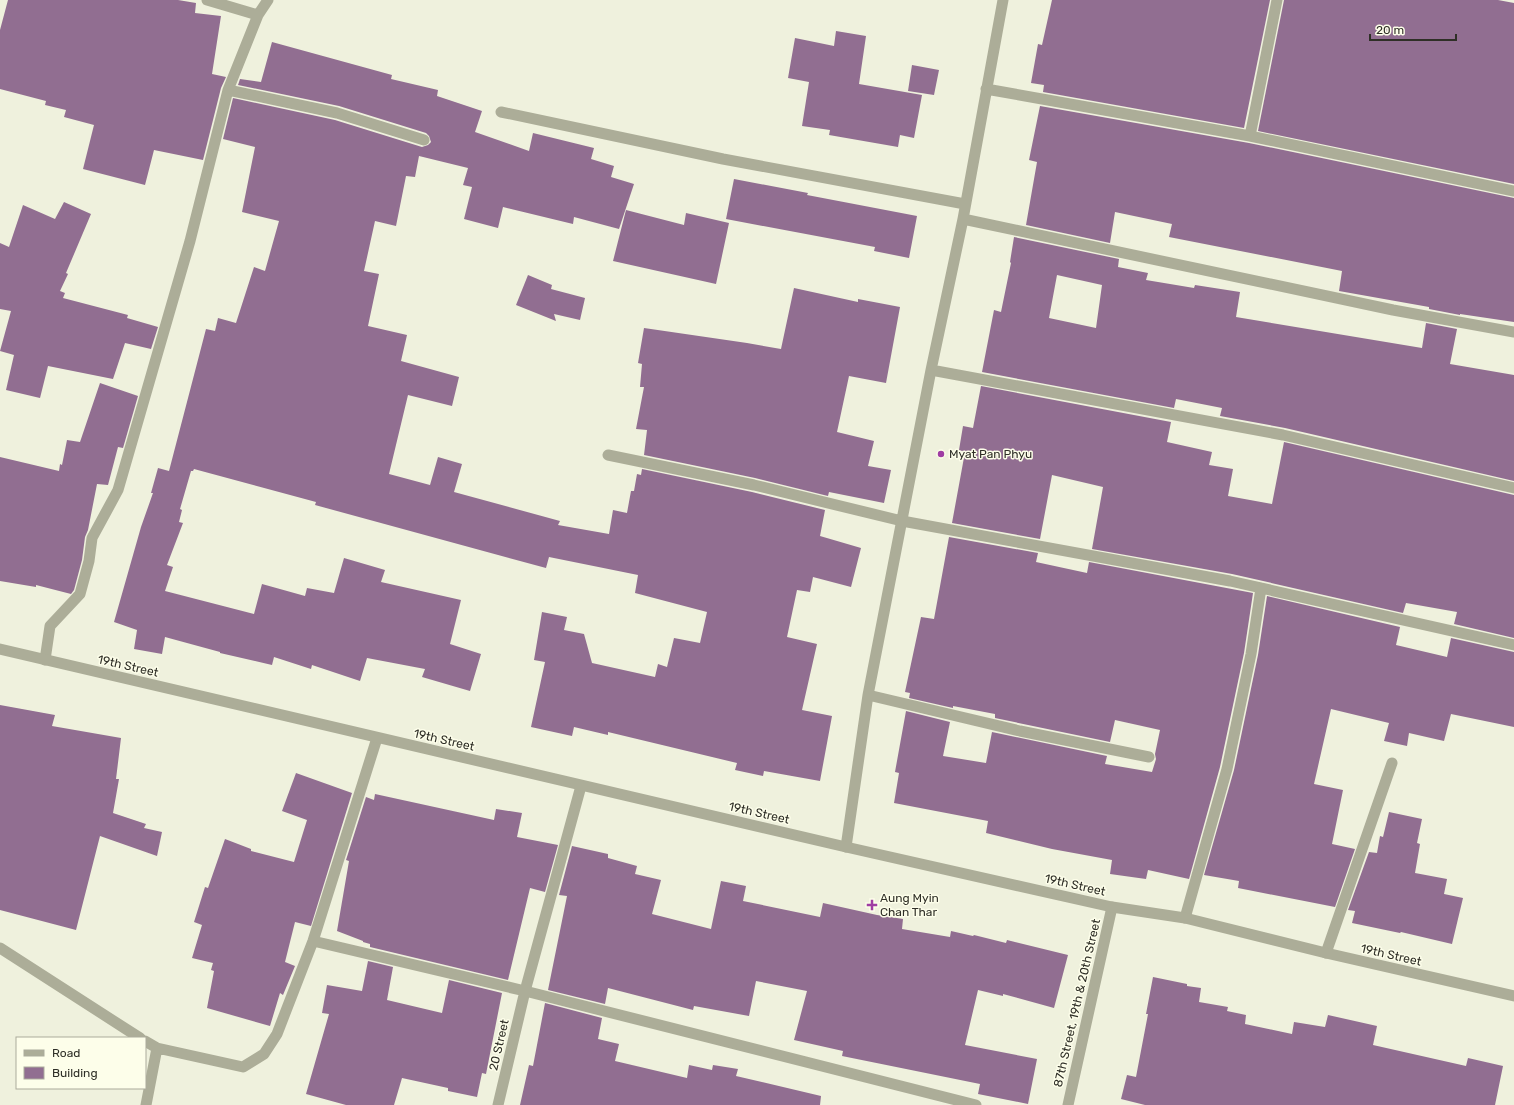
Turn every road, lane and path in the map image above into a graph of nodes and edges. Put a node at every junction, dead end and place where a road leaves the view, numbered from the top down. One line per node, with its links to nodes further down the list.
1 (207, 0): 5 (street)
2 (268, 0): 5 (street)
3 (1003, 0): 6 (street)
4 (1277, 0): 9 (street)
5 (258, 15): 7 (street)
6 (986, 89): 9 (street); 12 (street)
7 (228, 90): 10 (street); 22 (street)
8 (501, 112): 12 (street)
9 (1250, 136): 11 (street)
10 (424, 140)
11 (1514, 191)
12 (965, 204): 13 (street)
13 (963, 219): 14 (street); 15 (street)
14 (1514, 332)
15 (931, 370): 17 (street); 18 (street)
16 (608, 455): 18 (street)
17 (1514, 488)
18 (902, 521): 19 (street); 23 (street)
19 (1261, 588): 20 (street); 30 (street)
20 (1514, 646)
21 (0, 650): 22 (street, 19th Street)
22 (45, 660): 24 (street, 19th Street)
23 (868, 695): 25 (street); 28 (street)
24 (377, 738): 27 (street, 19th Street); 31 (street)
25 (1149, 757)
26 (1392, 763): 33 (street)
27 (581, 786): 28 (street, 19th Street); 34 (street, 20 Street)
28 (846, 847): 29 (street, 19th Street)
29 (1112, 907): 30 (street, 19th Street); 42 (street, 87th Street, 19th & 20th Street)
30 (1185, 918): 33 (street, 19th Street)
31 (313, 941): 34 (street); 38 (street)
32 (0, 948): 36 (street)
33 (1326, 953): 35 (street, 19th Street)
34 (525, 991): 40 (street, 20 Street); 41 (street)
35 (1514, 996)
36 (138, 1037)
37 (146, 1042): 38 (street)
38 (157, 1048): 39 (street)
39 (146, 1105)
40 (498, 1105)
41 (976, 1105)
42 (1068, 1105)

